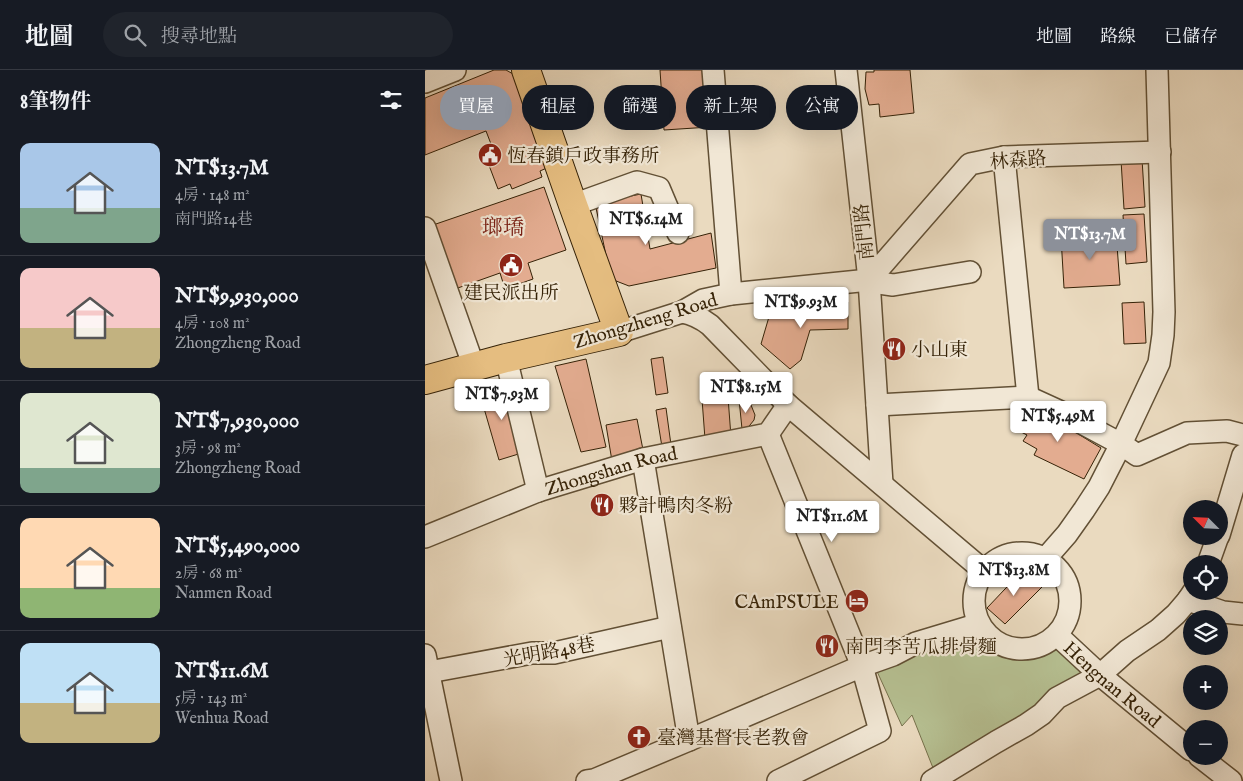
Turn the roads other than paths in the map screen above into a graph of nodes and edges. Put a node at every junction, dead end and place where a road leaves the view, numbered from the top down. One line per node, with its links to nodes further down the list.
1 (455, 70): 6 (street)
2 (526, 70): 9 (main road)
3 (713, 70): 14 (street)
4 (846, 70): 13 (street, 南門路)
5 (1157, 70): 7 (street)
6 (425, 82)
7 (1160, 152): 8 (street, 林森路); 25 (street)
8 (1004, 157): 13 (street, 林森路); 20 (street)
9 (573, 205): 11 (street); 16 (main road)
10 (425, 228): 18 (street)
11 (677, 233)
12 (970, 272): 13 (street, Zhongzheng Road)
13 (869, 280): 14 (street, Zhongzheng Road); 21 (street, 南門路)
14 (731, 294): 15 (street, Zhongzheng Road)
15 (682, 312): 16 (street, Zhongzheng Road); 22 (street)
16 (619, 332): 17 (main road, Zhongzheng Road)
17 (505, 358): 18 (main road, Zhongzheng Road); 29 (street)
18 (474, 367): 19 (main road, Zhongzheng Road)
19 (425, 380)
20 (1028, 397): 21 (street); 25 (street)
21 (877, 404): 28 (street, 南門路)
22 (789, 405): 23 (street); 28 (street)
23 (768, 434): 27 (street, Zhongshan Road); 41 (street)
24 (1243, 435): 25 (street)
25 (1121, 444): 32 (street)
26 (1243, 455): 30 (street)
27 (643, 458): 29 (street, Zhongshan Road); 38 (street)
28 (882, 484): 33 (street)
29 (538, 491): 31 (street, Zhongshan Road)
30 (1228, 506)
31 (425, 537)
32 (1046, 558): 33 (street); 39 (street)
33 (984, 571): 37 (street)
34 (1188, 600): 42 (street)
35 (1199, 600): 36 (street)
36 (1243, 614)
37 (979, 624): 39 (street); 41 (street)
38 (670, 627): 40 (street, 光明路48巷); 43 (street)
39 (1057, 634): 42 (street, Hengnan Road)
40 (427, 664): 47 (street)
41 (862, 666): 43 (street); 49 (street)
42 (1100, 674): 44 (street, Hengnan Road); 46 (street)
43 (689, 740): 48 (street)
44 (1183, 743)
45 (1211, 765): 50 (street)
46 (936, 780)
47 (451, 781)
48 (587, 781)
49 (778, 781)
50 (1231, 781)

